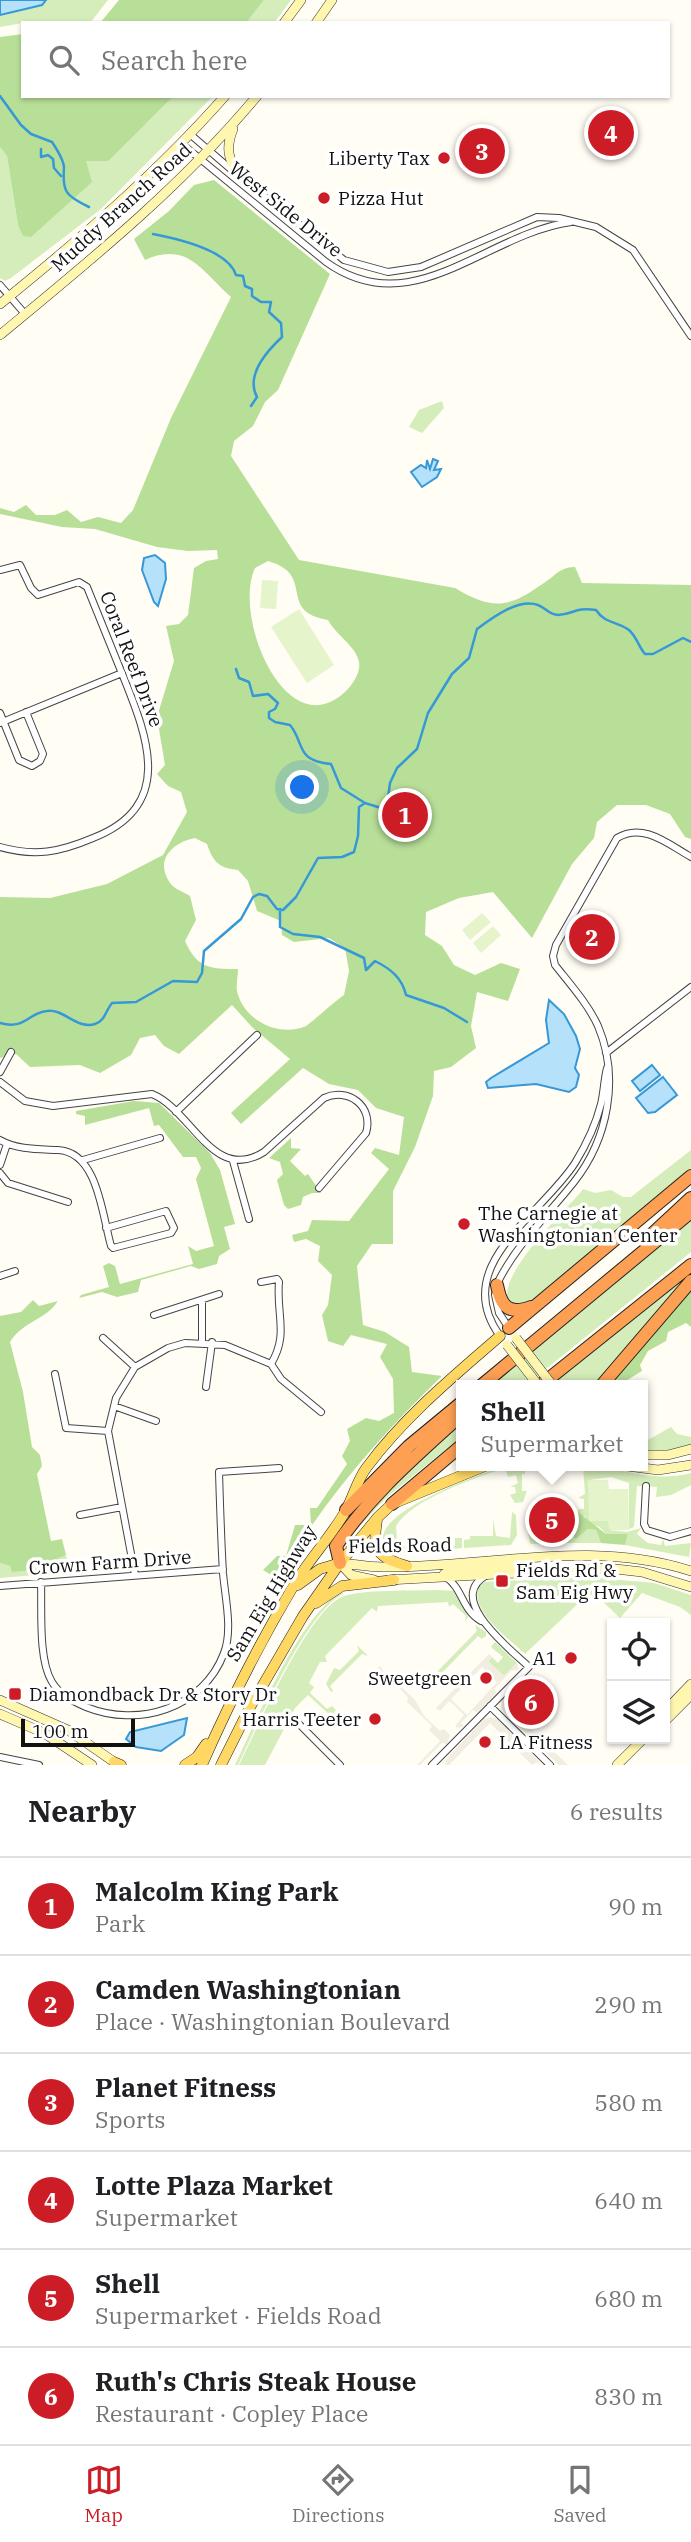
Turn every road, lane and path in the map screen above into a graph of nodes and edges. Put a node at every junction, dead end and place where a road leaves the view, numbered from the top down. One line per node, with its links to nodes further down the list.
1 (301, 0): 3 (main road)
2 (332, 0): 4 (main road)
3 (285, 21)
4 (317, 21)
5 (223, 98): 8 (main road, Muddy Branch Road)
6 (255, 98): 7 (main road, Muddy Branch Road)
7 (237, 120): 10 (main road, Muddy Branch Road); 12 (main road)
8 (191, 135): 9 (main road, Muddy Branch Road); 10 (street, West Side Drive)
9 (182, 144): 11 (street, West Side Drive); 15 (main road, Muddy Branch Road)
10 (210, 151): 11 (main road, Muddy Branch Road); 12 (street, West Side Drive)
11 (201, 161): 13 (street, West Side Drive); 17 (main road, Muddy Branch Road)
12 (247, 183): 13 (street, West Side Drive)
13 (576, 222): 19 (street, West Side Drive)
14 (0, 285): 15 (street)
15 (10, 296): 16 (main road, Muddy Branch Road); 17 (street)
16 (0, 304)
17 (25, 314): 18 (main road, Muddy Branch Road)
18 (0, 335)
19 (691, 336)
20 (0, 570): 21 (street, Coral Reef Drive)
21 (122, 673): 22 (street); 25 (street, Coral Reef Drive)
22 (26, 712): 24 (street); 24 (street)
23 (0, 713): 24 (street)
24 (2, 722)
25 (0, 848)
26 (691, 857): 30 (street)
27 (691, 988): 30 (street)
28 (257, 1035): 34 (street)
29 (11, 1052): 32 (street)
30 (606, 1053): 31 (street)
31 (608, 1066): 48 (street); 49 (street)
32 (0, 1072)
33 (0, 1082): 34 (street)
34 (176, 1112): 38 (street)
35 (160, 1138): 37 (street)
36 (3, 1142): 37 (street); 39 (street)
37 (83, 1160): 47 (street)
38 (233, 1161): 42 (street); 46 (street)
39 (0, 1165)
40 (0, 1172): 44 (street)
41 (691, 1176): 58 (highway)
42 (319, 1188)
43 (691, 1198): 59 (highway)
44 (68, 1202)
45 (691, 1212): 59 (highway)
46 (249, 1219)
47 (106, 1228): 47 (street)
48 (506, 1242): 49 (street); 61 (street)
49 (516, 1251): 55 (street)
50 (691, 1265): 72 (highway)
51 (15, 1271): 52 (street)
52 (0, 1276)
53 (691, 1281): 74 (highway)
54 (261, 1282): 65 (street)
55 (497, 1285): 58 (highway); 61 (street)
56 (219, 1294): 57 (street)
57 (202, 1300): 60 (street); 63 (street)
58 (535, 1306): 61 (highway)
59 (573, 1308): 70 (highway)
60 (154, 1315)
61 (508, 1334): 69 (main road); 71 (main road, bridge); 73 (main road, bridge)
62 (103, 1338): 66 (street)
63 (202, 1341): 64 (street); 66 (street)
64 (212, 1342): 65 (street); 75 (street)
65 (271, 1364): 78 (street)
66 (135, 1367): 76 (street)
67 (55, 1374): 81 (street)
68 (456, 1380): 92 (main road)
69 (457, 1380)
70 (489, 1380)
71 (535, 1380)
72 (545, 1380)
73 (548, 1380)
74 (606, 1380)
75 (206, 1387)
76 (114, 1406): 80 (street); 81 (street)
77 (456, 1407): 92 (highway, Sam Eig Highway)
78 (321, 1412)
79 (456, 1419): 97 (highway)
80 (156, 1421)
81 (108, 1431): 91 (street)
82 (456, 1450): 90 (highway, Sam Eig Highway)
83 (691, 1450): 84 (main road)
84 (648, 1455)
85 (691, 1465): 87 (main road)
86 (279, 1468): 99 (street)
87 (648, 1469)
88 (473, 1471): 90 (main road)
89 (646, 1486): 95 (street)
90 (392, 1504): 94 (main road, Sam Eig Highway)
91 (122, 1507): 93 (street); 102 (street)
92 (346, 1510): 108 (main road, Sam Eig Highway)
93 (80, 1515)
94 (378, 1517): 97 (main road, Sam Eig Highway); 98 (main road)
95 (691, 1531)
96 (526, 1557): 98 (main road, Fields Road); 100 (main road, Fields Road); 103 (main road)
97 (340, 1563): 98 (main road, Fields Road); 104 (main road, Fields Road); 108 (main road); 109 (main road, Sam Eig Highway)
98 (407, 1566)
99 (223, 1569): 102 (street, Crown Farm Drive); 105 (street)
100 (690, 1569)
101 (488, 1574): 103 (main road, Fields Road); 107 (main road, Fields Road); 110 (street)
102 (135, 1575): 105 (street, Crown Farm Drive)
103 (441, 1577): 104 (main road, Fields Road); 110 (street)
104 (394, 1580): 109 (main road)
105 (41, 1582): 106 (street, Crown Farm Drive)
106 (0, 1586)
107 (691, 1587)
108 (288, 1596): 117 (main road, Sam Eig Highway)
109 (303, 1616): 127 (main road, Sam Eig Highway)
110 (483, 1622): 114 (street)
111 (691, 1684): 115 (main road)
112 (691, 1695): 118 (main road)
113 (0, 1700): 122 (main road)
114 (490, 1706): 129 (street); 130 (street)
115 (670, 1706)
116 (0, 1714): 124 (main road)
117 (225, 1714): 125 (main road); 126 (main road, Sam Eig Highway)
118 (670, 1716)
119 (297, 1722): 128 (street)
120 (638, 1744): 131 (main road)
121 (0, 1757): 123 (street)
122 (118, 1764)
123 (39, 1765)
124 (92, 1765)
125 (185, 1765)
126 (202, 1765)
127 (221, 1765)
128 (340, 1765)
129 (432, 1765)
130 (550, 1765)
131 (617, 1765)

